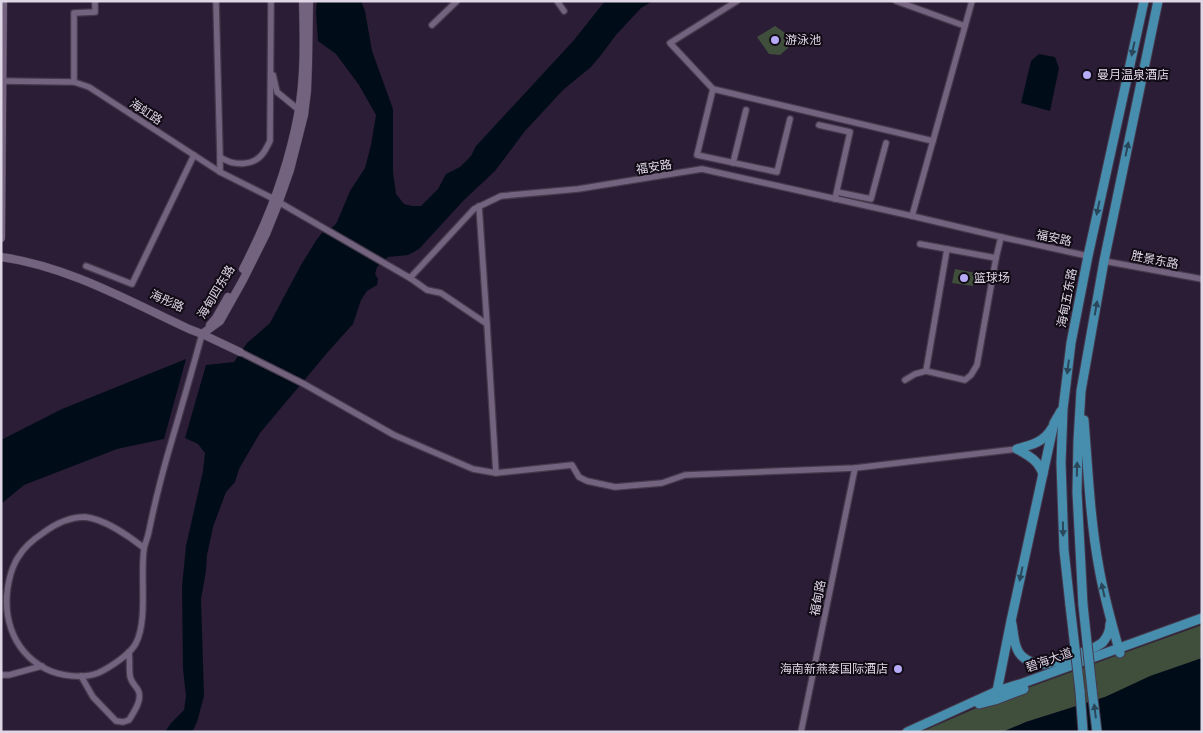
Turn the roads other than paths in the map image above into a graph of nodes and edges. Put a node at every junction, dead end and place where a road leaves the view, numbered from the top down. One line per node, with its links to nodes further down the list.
1 (3, 1): 18 (main road)
2 (95, 1): 19 (street)
3 (216, 1): 28 (street)
4 (271, 1): 17 (street)
5 (303, 1): 21 (main road, 海甸四东路)
6 (309, 1): 32 (main road, 海甸四东路)
7 (457, 1): 15 (street)
8 (557, 1): 14 (street)
9 (737, 1): 20 (street)
10 (896, 1): 16 (street)
11 (972, 1): 16 (street)
12 (1144, 1): 40 (main road, 海甸五东路, one-way to 40)
13 (1158, 1): 43 (main road, one-way to 13)
14 (564, 11)
15 (432, 25)
16 (965, 26): 25 (street)
17 (270, 63): 21 (street); 28 (street)
18 (2, 81): 19 (street, 海虹路); 36 (main road)
19 (74, 82): 27 (street, 海虹路)
20 (713, 89): 25 (street); 29 (street)
21 (299, 110): 32 (main road, 海甸四东路)
22 (746, 110): 29 (street)
23 (790, 120): 29 (street)
24 (819, 125): 31 (street)
25 (933, 141): 34 (street)
26 (886, 143): 31 (street)
27 (194, 155): 30 (street, 海虹路); 44 (street)
28 (220, 157): 30 (street)
29 (733, 163)
30 (220, 172): 32 (street, 海虹路)
31 (836, 195): 33 (street, 福安路); 34 (street, 福安路)
32 (274, 200): 45 (street); 48 (main road, 海甸四东路)
33 (479, 206): 45 (street, 福安路); 47 (street)
34 (912, 216): 35 (street, 福安路)
35 (1001, 237): 40 (street, 福安路); 42 (street)
36 (1, 238)
37 (920, 244): 38 (street)
38 (947, 249): 42 (street); 50 (street)
39 (1, 253): 48 (main road, 海彤路)
40 (1088, 256): 53 (main road, 海甸五东路, one-way to 53)
41 (1, 257): 48 (main road, 海彤路)
42 (996, 258): 50 (street)
43 (1104, 261): 46 (street, 胜景东路); 52 (main road, one-way to 43)
44 (86, 266)
45 (410, 278): 47 (street)
46 (1202, 279)
47 (487, 324): 57 (street)
48 (202, 334): 49 (main road); 59 (street)
49 (240, 352): 57 (street)
50 (926, 371): 51 (street)
51 (904, 380)
52 (1081, 391): 62 (main road, one-way to 52); 76 (main road, one-way to 52, bridge)
53 (1062, 409): 54 (main road); 75 (main road, 海甸五东路, one-way to 75, bridge)
54 (1054, 423): 55 (main road); 58 (main road)
55 (1017, 449): 56 (street); 58 (main road)
56 (854, 468): 57 (street); 72 (street, 福甸路)
57 (496, 473)
58 (1043, 475): 64 (main road, one-way to 64)
59 (147, 539): 60 (street); 61 (street)
60 (134, 540): 61 (street); 68 (street)
61 (144, 548): 67 (street)
62 (1110, 618): 64 (main road); 66 (main road)
63 (1202, 618): 66 (main road, 碧海大道)
64 (1011, 622): 71 (main road)
65 (1202, 624): 66 (main road, 碧海大道)
66 (1120, 651): 71 (main road, 碧海大道); 74 (main road, 碧海大道)
67 (129, 652): 70 (street); 70 (street)
68 (42, 666): 69 (street); 70 (street)
69 (1, 675)
70 (81, 676)
71 (997, 691): 73 (main road, 碧海大道)
72 (801, 732)
73 (907, 732)
74 (920, 732)
75 (1083, 732)
76 (1097, 732)

